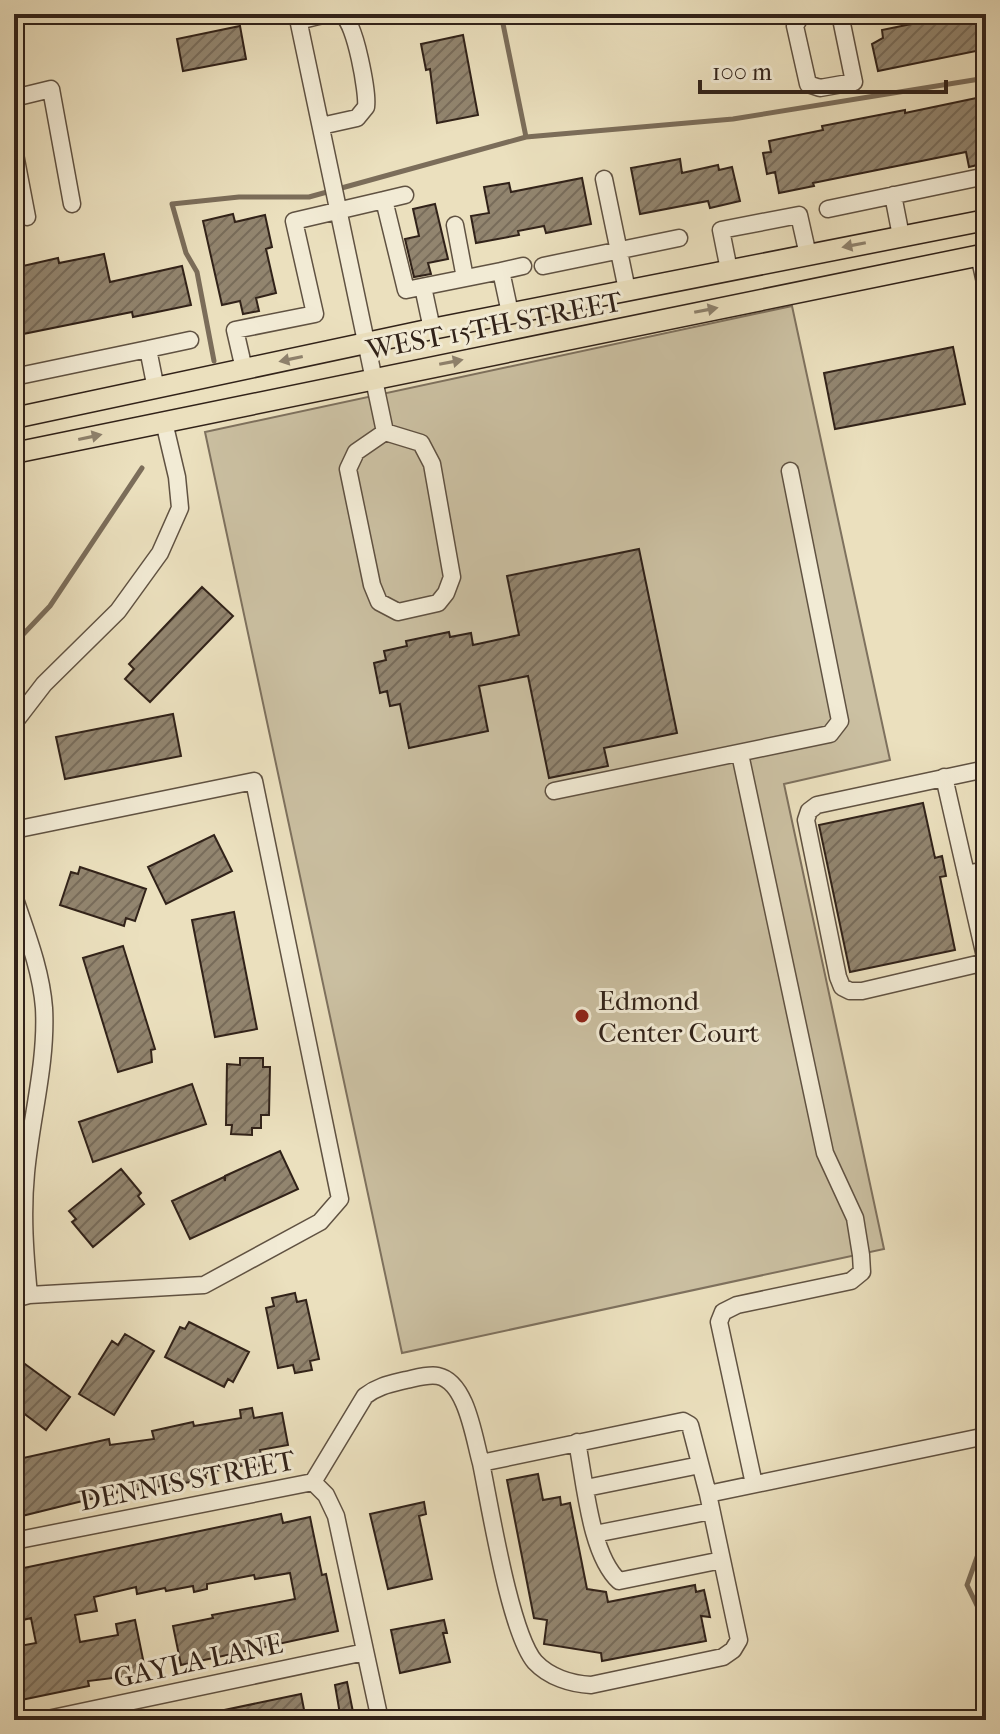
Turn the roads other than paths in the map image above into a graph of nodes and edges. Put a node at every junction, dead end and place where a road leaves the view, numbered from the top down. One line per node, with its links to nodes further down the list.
1 (802, 14): 2 (street)
2 (840, 14)
3 (298, 17): 5 (street); 5 (street)
4 (14, 98): 12 (street)
5 (321, 126): 13 (street)
6 (14, 149): 15 (street)
7 (986, 176): 10 (street)
8 (604, 179): 20 (street)
9 (405, 195): 11 (street)
10 (893, 195): 14 (street); 18 (street)
11 (384, 200): 13 (street); 28 (street)
12 (72, 204)
13 (339, 209): 34 (street); 36 (street)
14 (828, 209)
15 (27, 217)
16 (986, 220): 18 (main road, WEST 15TH STREET)
17 (455, 225): 27 (street)
18 (901, 236): 22 (main road, WEST 15TH STREET, one-way to 22)
19 (679, 238): 20 (street)
20 (619, 251): 24 (street); 30 (street)
21 (982, 254): 29 (street); 38 (main road, WEST 15TH STREET, one-way to 21)
22 (808, 255): 25 (main road, WEST 15TH STREET); 25 (street)
23 (523, 266): 26 (street)
24 (543, 266)
25 (729, 270): 30 (main road, WEST 15TH STREET)
26 (501, 271): 27 (street); 31 (street)
27 (465, 278): 28 (street)
28 (423, 287): 32 (street)
29 (986, 287)
30 (627, 290): 31 (main road, WEST 15TH STREET)
31 (510, 313): 32 (main road, WEST 15TH STREET)
32 (432, 329): 34 (main road, WEST 15TH STREET)
33 (190, 340): 35 (street)
34 (367, 342): 36 (main road, WEST 15TH STREET, one-way to 36); 38 (street)
35 (148, 349): 37 (street); 39 (street)
36 (244, 369): 39 (main road, WEST 15TH STREET)
37 (14, 377)
38 (375, 377): 41 (main road, WEST 15TH STREET); 42 (street)
39 (156, 389): 40 (main road, WEST 15TH STREET)
40 (14, 418)
41 (164, 422): 43 (main road, WEST 15TH STREET, one-way to 41); 45 (street)
42 (385, 432): 42 (street)
43 (14, 453)
44 (790, 471): 46 (street)
45 (14, 723)
46 (740, 754): 49 (street); 61 (street)
47 (986, 769): 48 (street)
48 (944, 777): 52 (street); 54 (street)
49 (554, 791)
50 (14, 830): 55 (street)
51 (986, 870): 52 (street)
52 (966, 874): 54 (street)
53 (14, 896): 55 (street)
54 (986, 962)
55 (22, 1297)
56 (986, 1436): 61 (street)
57 (577, 1442): 58 (street); 59 (street); 62 (street)
58 (481, 1463): 60 (street); 67 (street)
59 (700, 1465): 62 (street); 63 (street)
60 (313, 1482): 66 (street, DENNIS STREET); 68 (street, DENNIS STREET)
61 (754, 1484): 63 (street)
62 (586, 1488): 65 (street)
63 (708, 1494): 64 (street)
64 (711, 1511): 65 (street); 67 (street)
65 (595, 1534): 67 (street)
66 (14, 1541)
67 (722, 1560)
68 (365, 1652): 69 (street, GAYLA LANE); 70 (street, DENNIS STREET)
69 (43, 1720)
70 (380, 1720)

